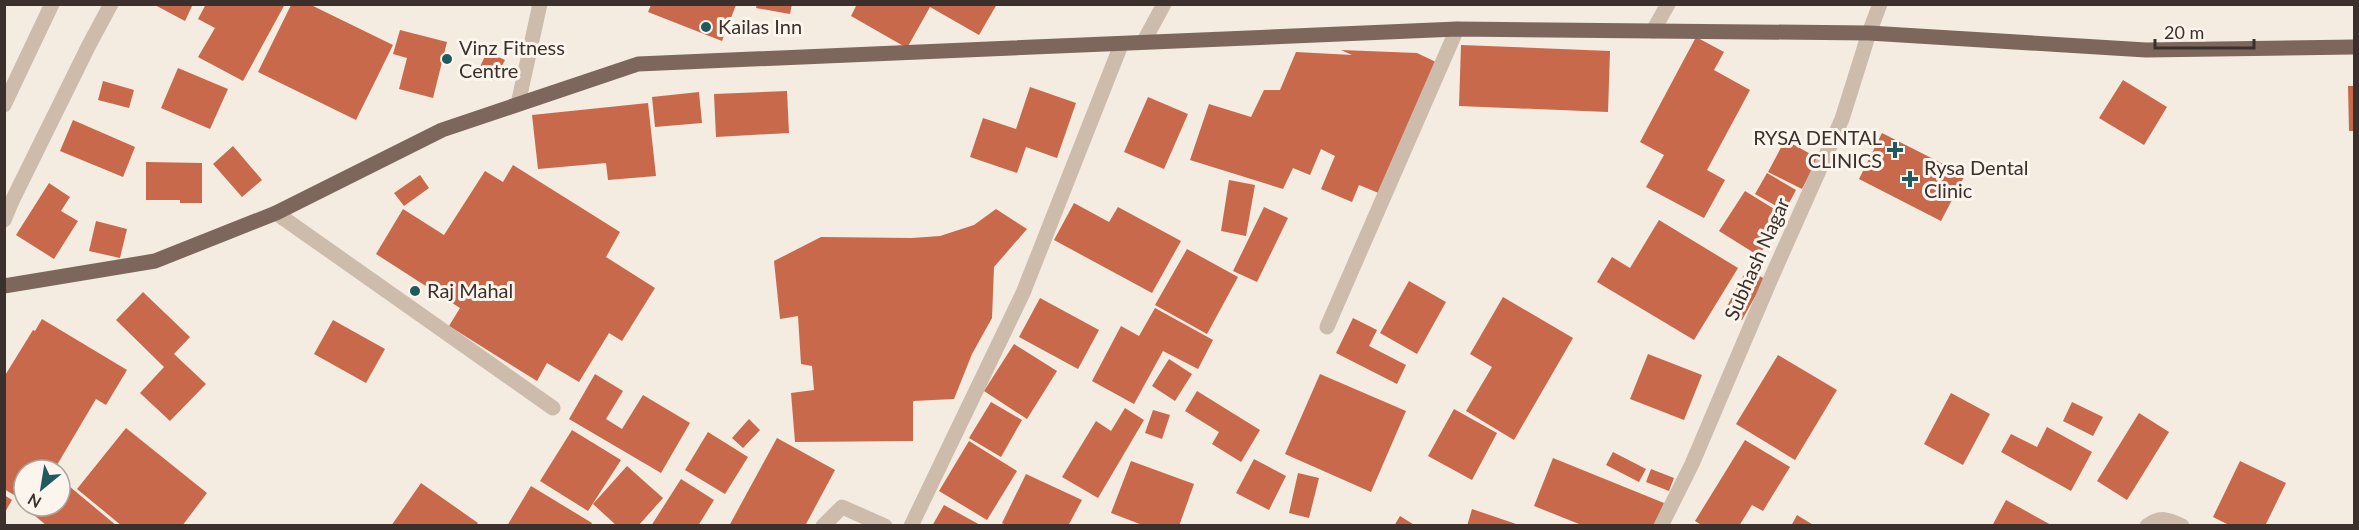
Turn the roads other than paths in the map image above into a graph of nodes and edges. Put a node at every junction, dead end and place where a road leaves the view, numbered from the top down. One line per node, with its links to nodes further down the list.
1 (52, 4): 14 (street)
2 (111, 4): 16 (street)
3 (540, 4): 13 (street)
4 (1164, 4): 10 (street)
5 (1668, 4): 8 (street)
6 (1880, 4): 9 (street, Subhash Nagar)
7 (1457, 29): 8 (main road); 10 (main road); 18 (street)
8 (1653, 31): 9 (main road)
9 (1869, 33): 12 (main road); 23 (street, Subhash Nagar)
10 (1144, 41): 11 (main road)
11 (1121, 45): 13 (main road); 22 (street)
12 (2355, 47)
13 (518, 104): 15 (main road)
14 (4, 105)
15 (276, 213): 17 (main road); 19 (street)
16 (4, 220)
17 (4, 286)
18 (1327, 327)
19 (553, 408)
20 (823, 525): 21 (street)
21 (885, 525)
22 (911, 525)
23 (1661, 525)
24 (2147, 525): 25 (street)
25 (2182, 525)

